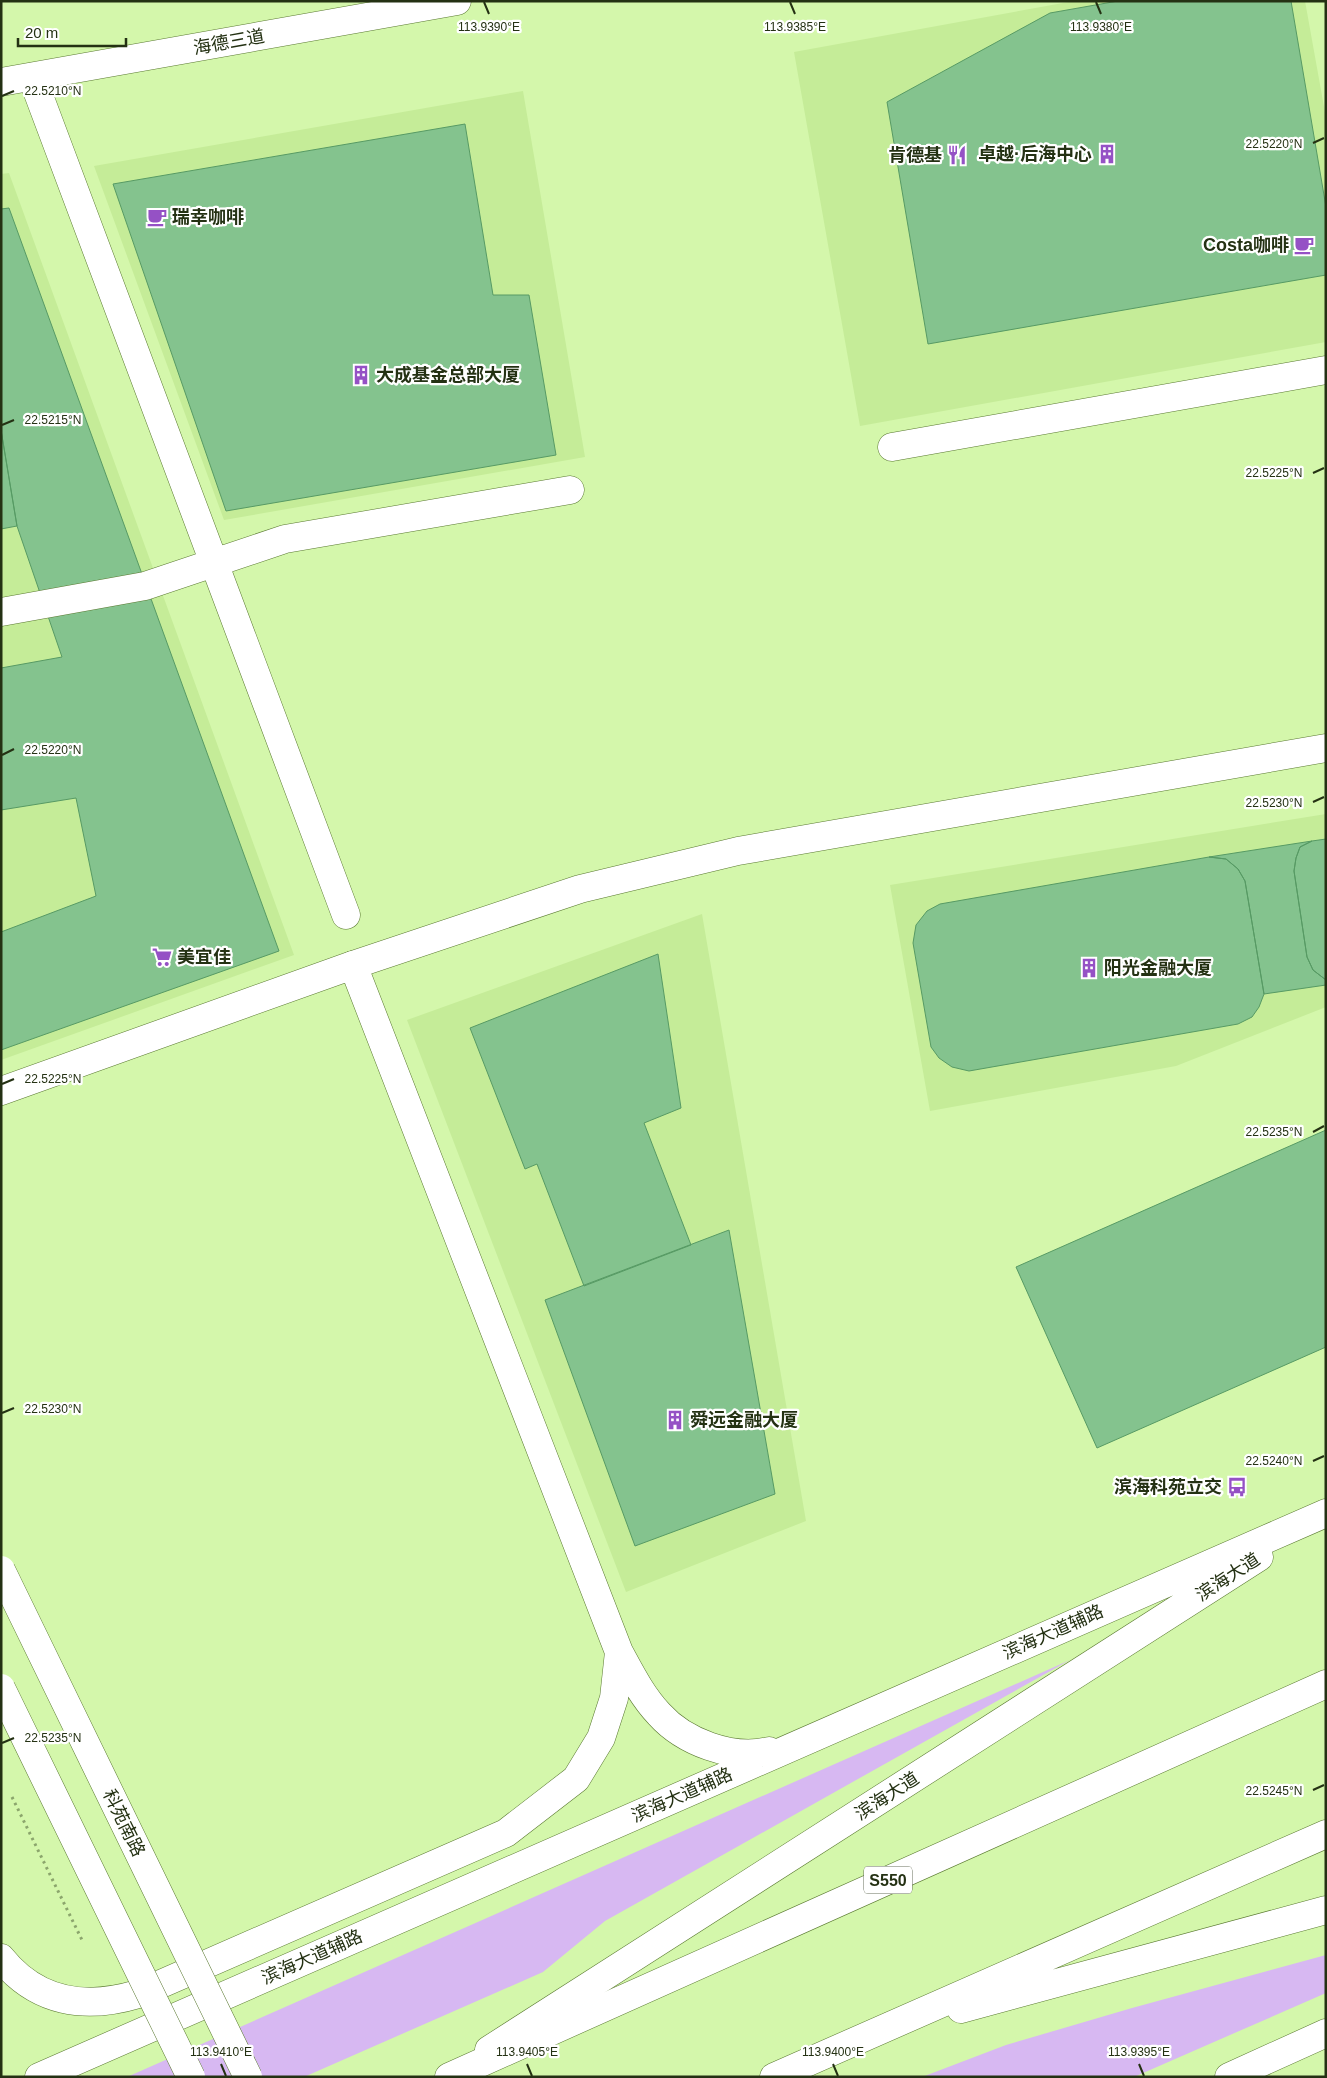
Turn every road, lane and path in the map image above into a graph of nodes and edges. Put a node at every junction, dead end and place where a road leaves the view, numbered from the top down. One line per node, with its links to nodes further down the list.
1 (457, 1): 2 (main road, 海德三道)
2 (32, 77): 3 (main road, 海德三道); 7 (main road)
3 (1, 82)
4 (1326, 370): 5 (main road)
5 (892, 447)
6 (570, 490): 7 (main road)
7 (214, 563): 8 (main road); 10 (main road)
8 (1, 612)
9 (1326, 748): 11 (main road)
10 (346, 915)
11 (353, 965): 12 (main road); 15 (main road)
12 (1, 1091)
13 (1326, 1514): 18 (main road, 滨海大道辅路); 29 (main road, 滨海大道)
14 (1, 1570): 28 (main road, 科苑南路, bridge)
15 (619, 1652): 18 (main road); 23 (main road)
16 (1326, 1684): 29 (main road, 滨海大道 / S550)
17 (1, 1688): 27 (main road, bridge)
18 (797, 1744): 26 (main road, 滨海大道辅路)
19 (12, 1796): 22 (path)
20 (1326, 1834): 25 (main road)
21 (1326, 1910): 25 (main road)
22 (82, 1940)
23 (1, 1958)
24 (1326, 2033): 31 (main road)
25 (870, 2034): 30 (main road)
26 (39, 2077)
27 (192, 2077)
28 (248, 2077)
29 (448, 2077)
30 (774, 2077)
31 (1229, 2077)

